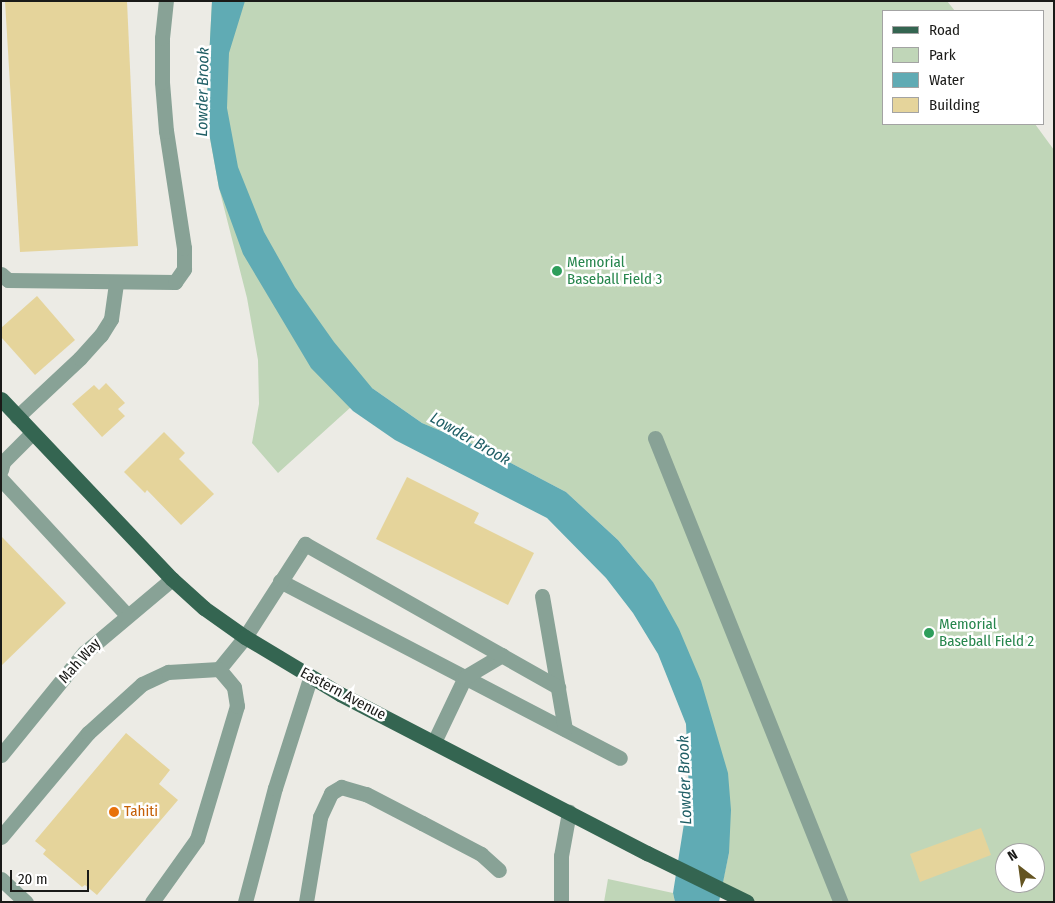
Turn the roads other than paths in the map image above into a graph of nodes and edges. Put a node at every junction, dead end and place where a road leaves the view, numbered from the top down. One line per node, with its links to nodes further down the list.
1 (166, 1): 3 (street)
2 (1, 274): 3 (street)
3 (116, 282): 5 (street)
4 (1, 399): 5 (main road, Eastern Avenue)
5 (17, 417): 6 (main road, Eastern Avenue)
6 (32, 433): 8 (street); 10 (main road, Eastern Avenue)
7 (655, 438): 34 (street)
8 (1, 470)
9 (1, 479): 13 (street)
10 (172, 579): 13 (street, Mah Way); 14 (main road, Eastern Avenue)
11 (280, 581): 14 (street); 15 (street); 17 (street)
12 (542, 596): 19 (street)
13 (127, 615): 22 (street, Mah Way)
14 (245, 637): 16 (street); 18 (main road, Eastern Avenue)
15 (502, 655): 17 (street); 19 (street)
16 (219, 669): 25 (street); 29 (street)
17 (465, 677): 20 (street); 21 (street)
18 (310, 678): 21 (main road, Eastern Avenue); 30 (street)
19 (558, 687): 20 (street)
20 (565, 729): 23 (street)
21 (434, 742): 24 (main road, Eastern Avenue)
22 (1, 755)
23 (620, 758)
24 (569, 812): 32 (street); 33 (main road, Eastern Avenue)
25 (1, 837)
26 (499, 870): 31 (street)
27 (1, 879): 28 (street)
28 (26, 902)
29 (152, 902)
30 (245, 902)
31 (306, 902)
32 (561, 902)
33 (747, 902)
34 (841, 902)

